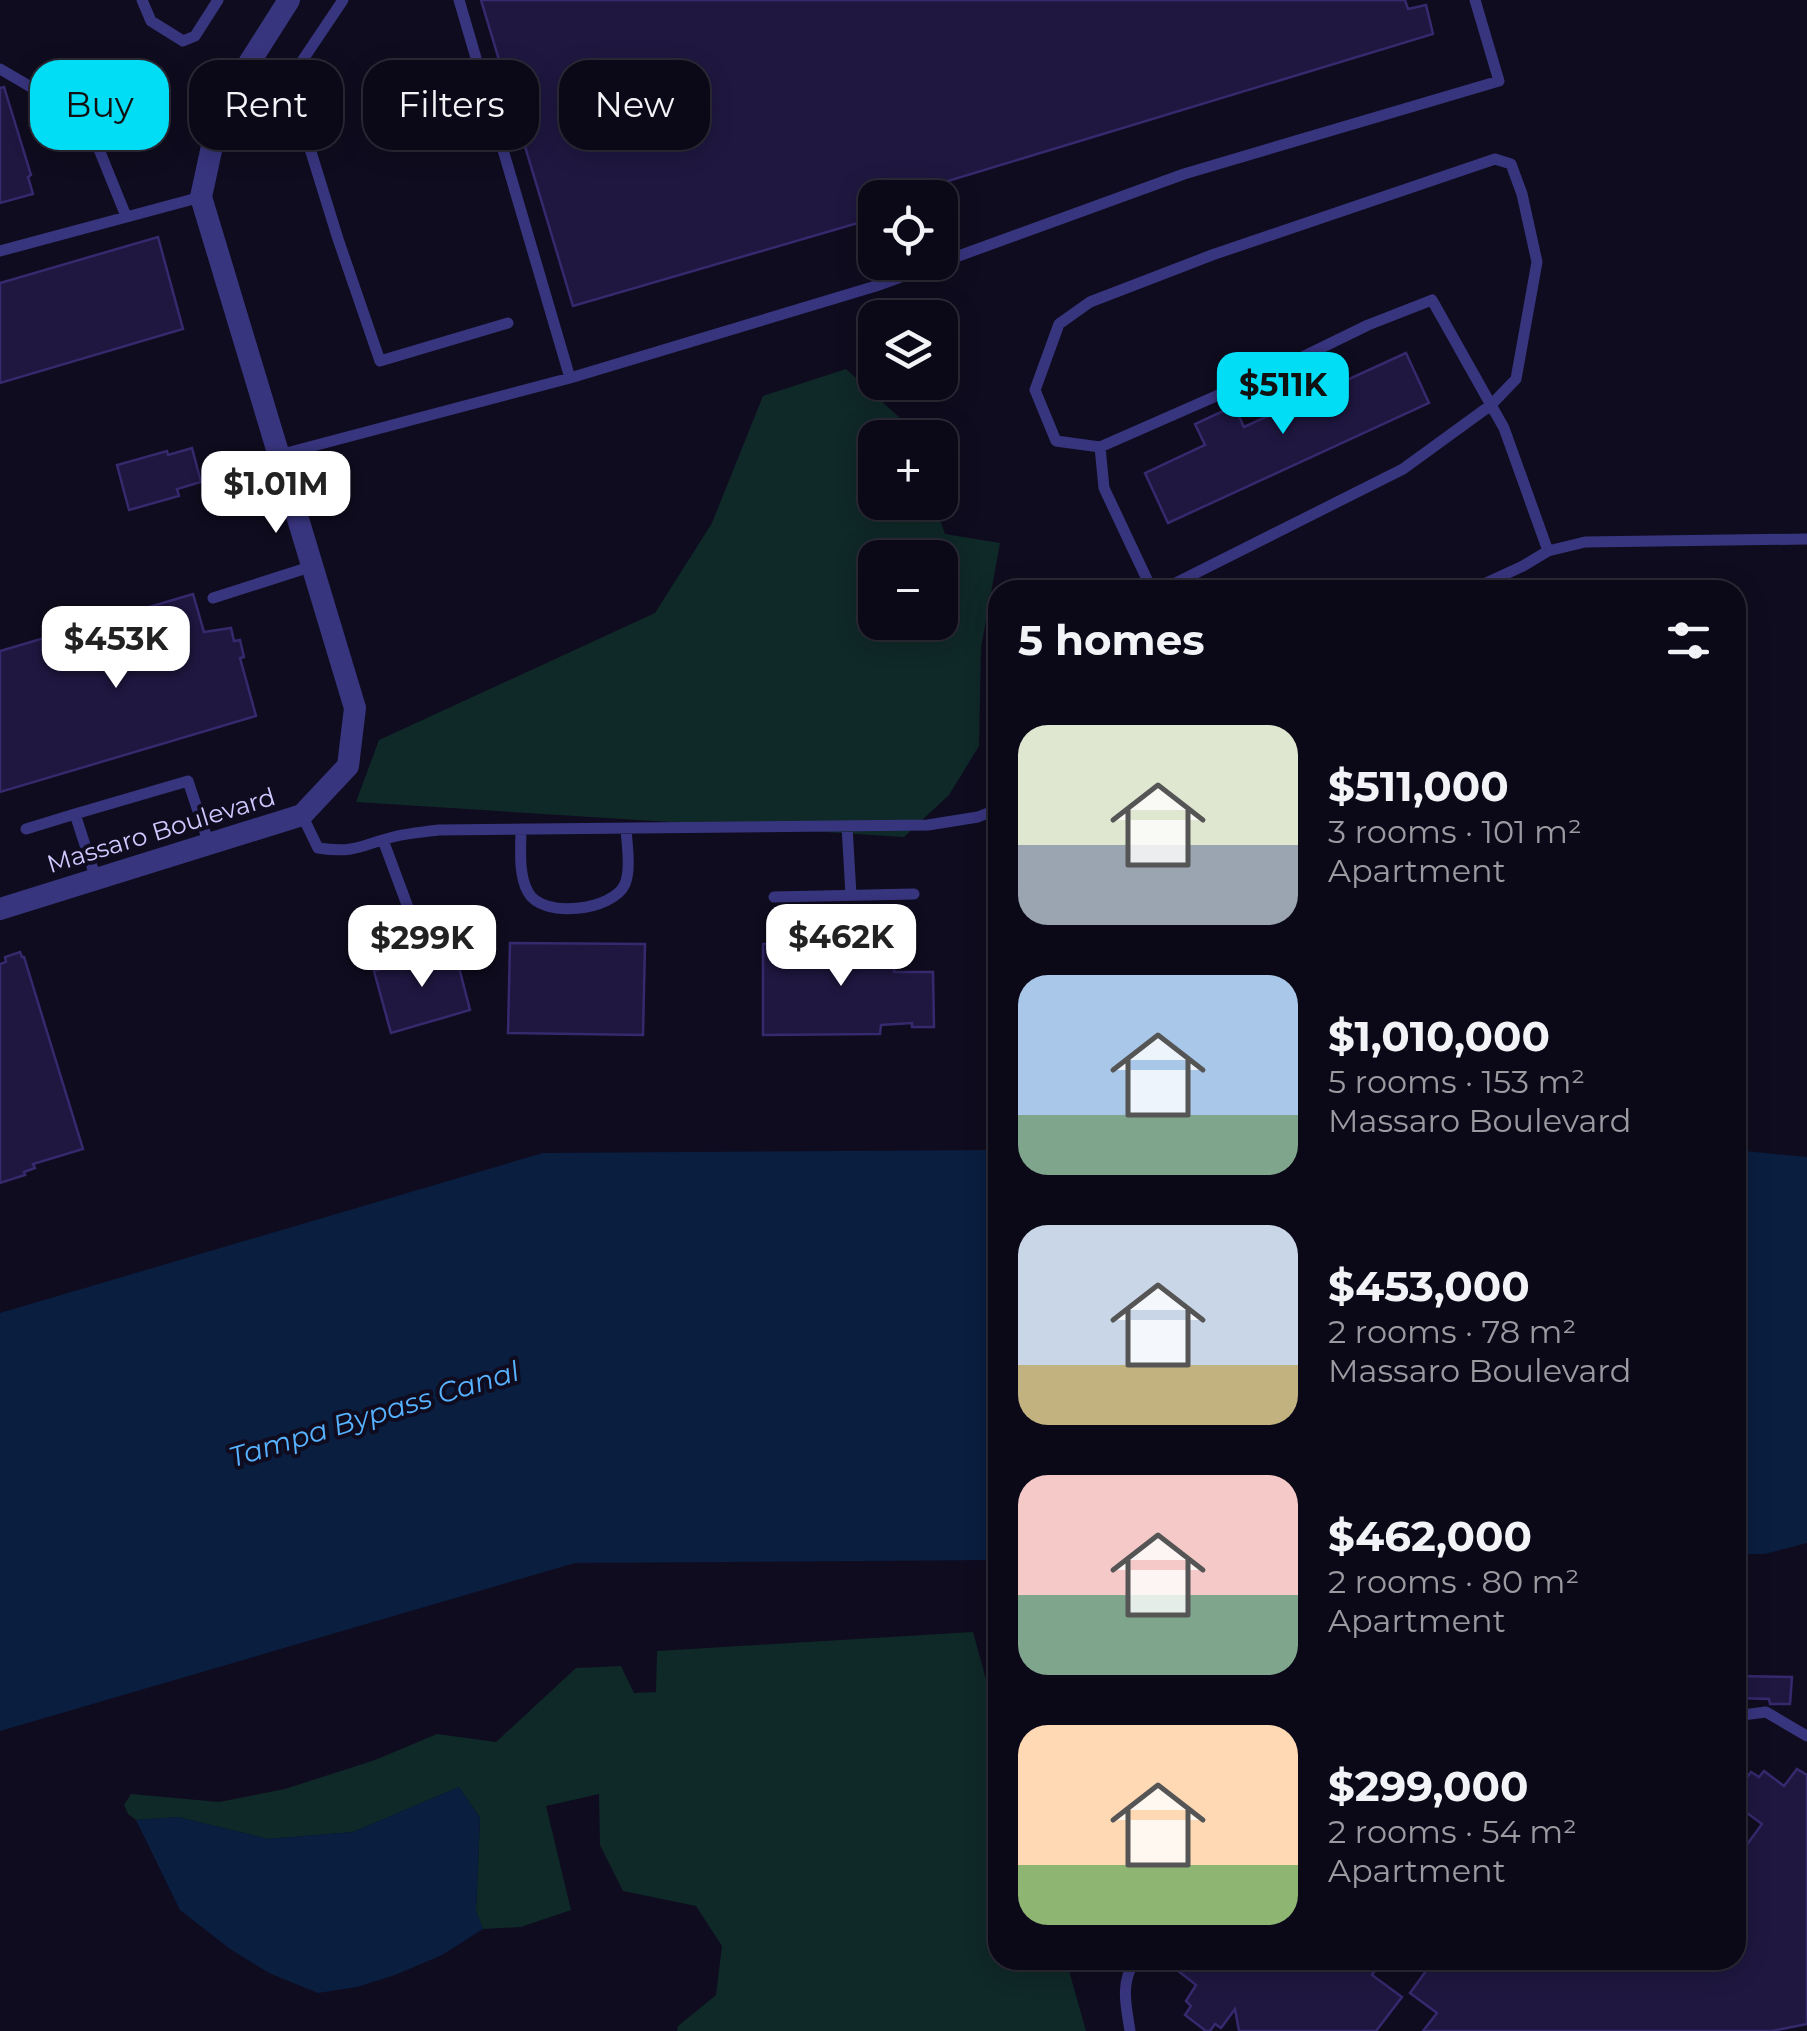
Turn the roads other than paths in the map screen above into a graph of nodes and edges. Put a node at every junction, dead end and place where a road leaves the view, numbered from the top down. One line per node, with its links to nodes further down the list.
1 (142, 0): 2 (lane)
2 (218, 0)
3 (290, 0): 8 (street, Massaro Boulevard)
4 (343, 0): 11 (lane)
5 (459, 0): 12 (lane)
6 (1475, 0): 12 (lane)
7 (0, 70): 9 (lane)
8 (202, 197): 9 (lane); 15 (street, Massaro Boulevard)
9 (126, 216): 10 (lane)
10 (0, 252)
11 (508, 322)
12 (570, 378): 15 (lane)
13 (1492, 406): 14 (lane); 14 (lane); 17 (lane); 20 (lane)
14 (1100, 447): 19 (lane)
15 (278, 455): 18 (street, Massaro Boulevard)
16 (1807, 538): 17 (lane)
17 (1548, 552): 21 (lane)
18 (313, 566): 22 (lane); 25 (street, Massaro Boulevard)
19 (1147, 580)
20 (1182, 580)
21 (1493, 580)
22 (213, 598)
23 (988, 813): 26 (lane)
24 (75, 814): 27 (lane); 31 (lane); 32 (lane)
25 (302, 815): 30 (lane); 31 (street, Massaro Boulevard)
26 (847, 826): 29 (lane); 34 (lane)
27 (26, 829)
28 (522, 829): 29 (lane); 29 (lane); 30 (lane)
29 (626, 829)
30 (383, 840): 37 (lane)
31 (208, 844): 32 (street, Massaro Boulevard)
32 (96, 880): 36 (street, Massaro Boulevard)
33 (914, 894): 34 (lane)
34 (851, 896): 35 (lane)
35 (774, 897)
36 (0, 910)
37 (416, 929)
38 (1746, 1715): 39 (lane)
39 (1807, 1736)
40 (1129, 1970): 41 (lane)
41 (1130, 2031)

